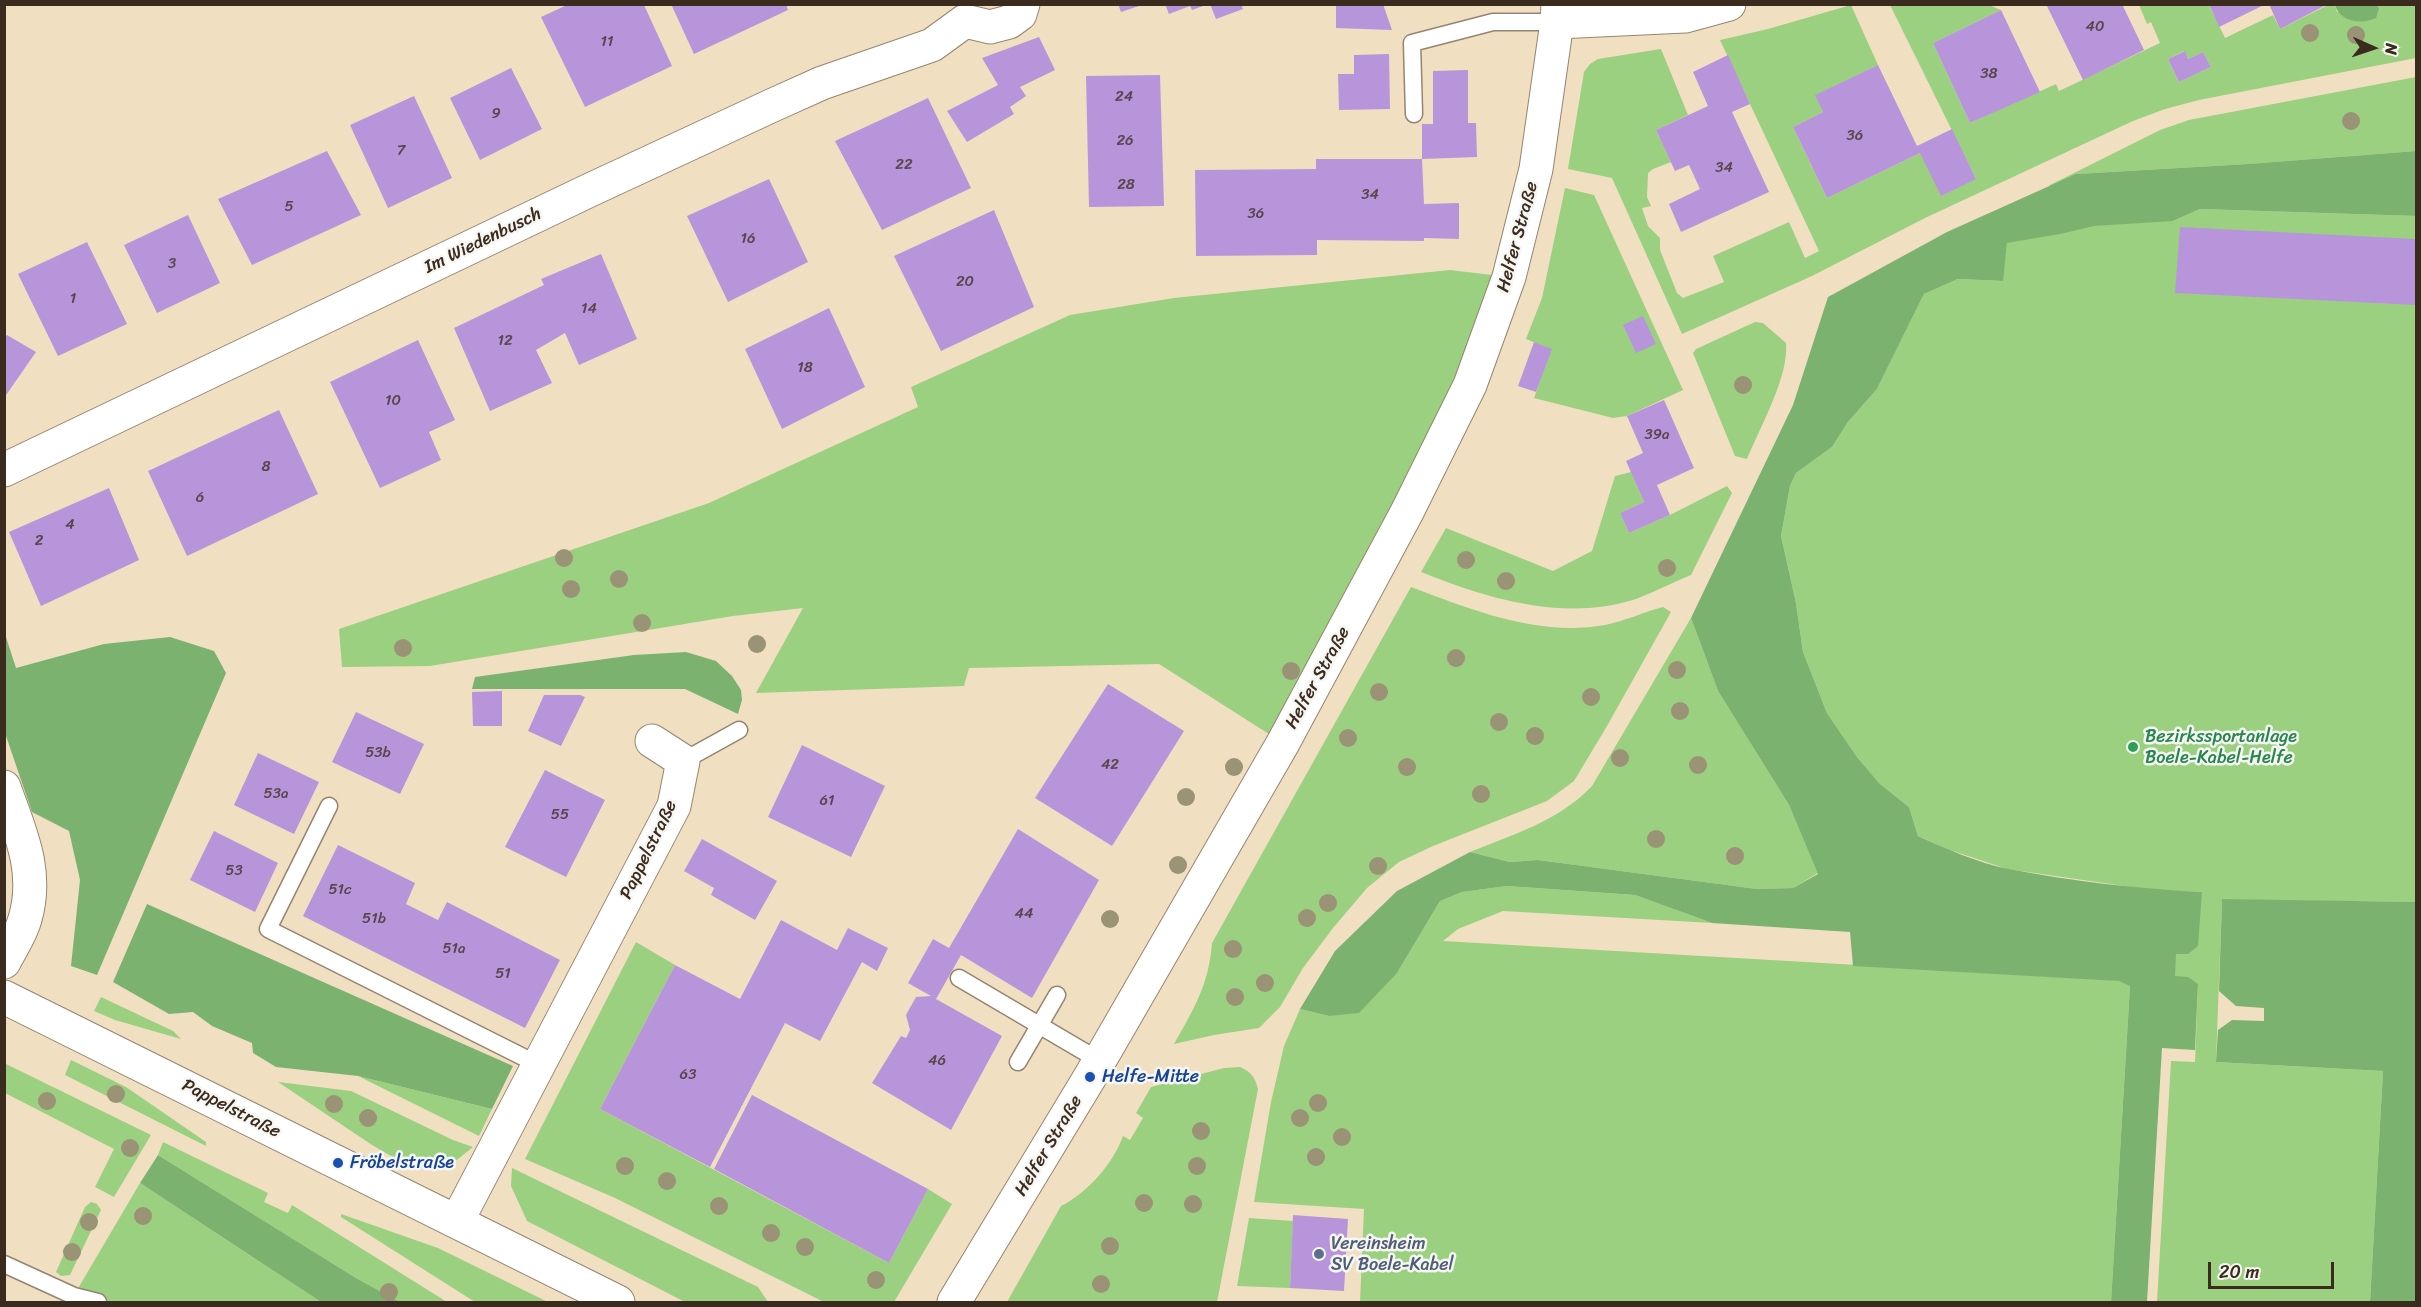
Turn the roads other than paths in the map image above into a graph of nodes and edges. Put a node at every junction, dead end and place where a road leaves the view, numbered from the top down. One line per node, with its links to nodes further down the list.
1 (1023, 4): 3 (street, Im Wiedenbusch)
2 (1729, 4): 4 (street)
3 (964, 13): 6 (street, Im Wiedenbusch)
4 (1558, 13): 5 (lane); 17 (street, Helfer Straße)
5 (1414, 114)
6 (4, 470)
7 (739, 730): 9 (lane)
8 (652, 741): 9 (street)
9 (683, 762): 19 (street, Pappelstraße)
10 (4, 787): 12 (street)
11 (328, 806): 19 (lane)
12 (4, 962)
13 (959, 978): 16 (lane)
14 (1057, 995): 16 (lane)
15 (4, 997): 20 (street, Pappelstraße)
16 (1039, 1026): 17 (lane); 18 (lane)
17 (1100, 1061): 24 (street, Helfer Straße)
18 (1018, 1062)
19 (539, 1065): 20 (street, Pappelstraße)
20 (457, 1221): 23 (street, Pappelstraße)
21 (4, 1264): 22 (lane)
22 (98, 1302)
23 (618, 1302)
24 (954, 1302)

